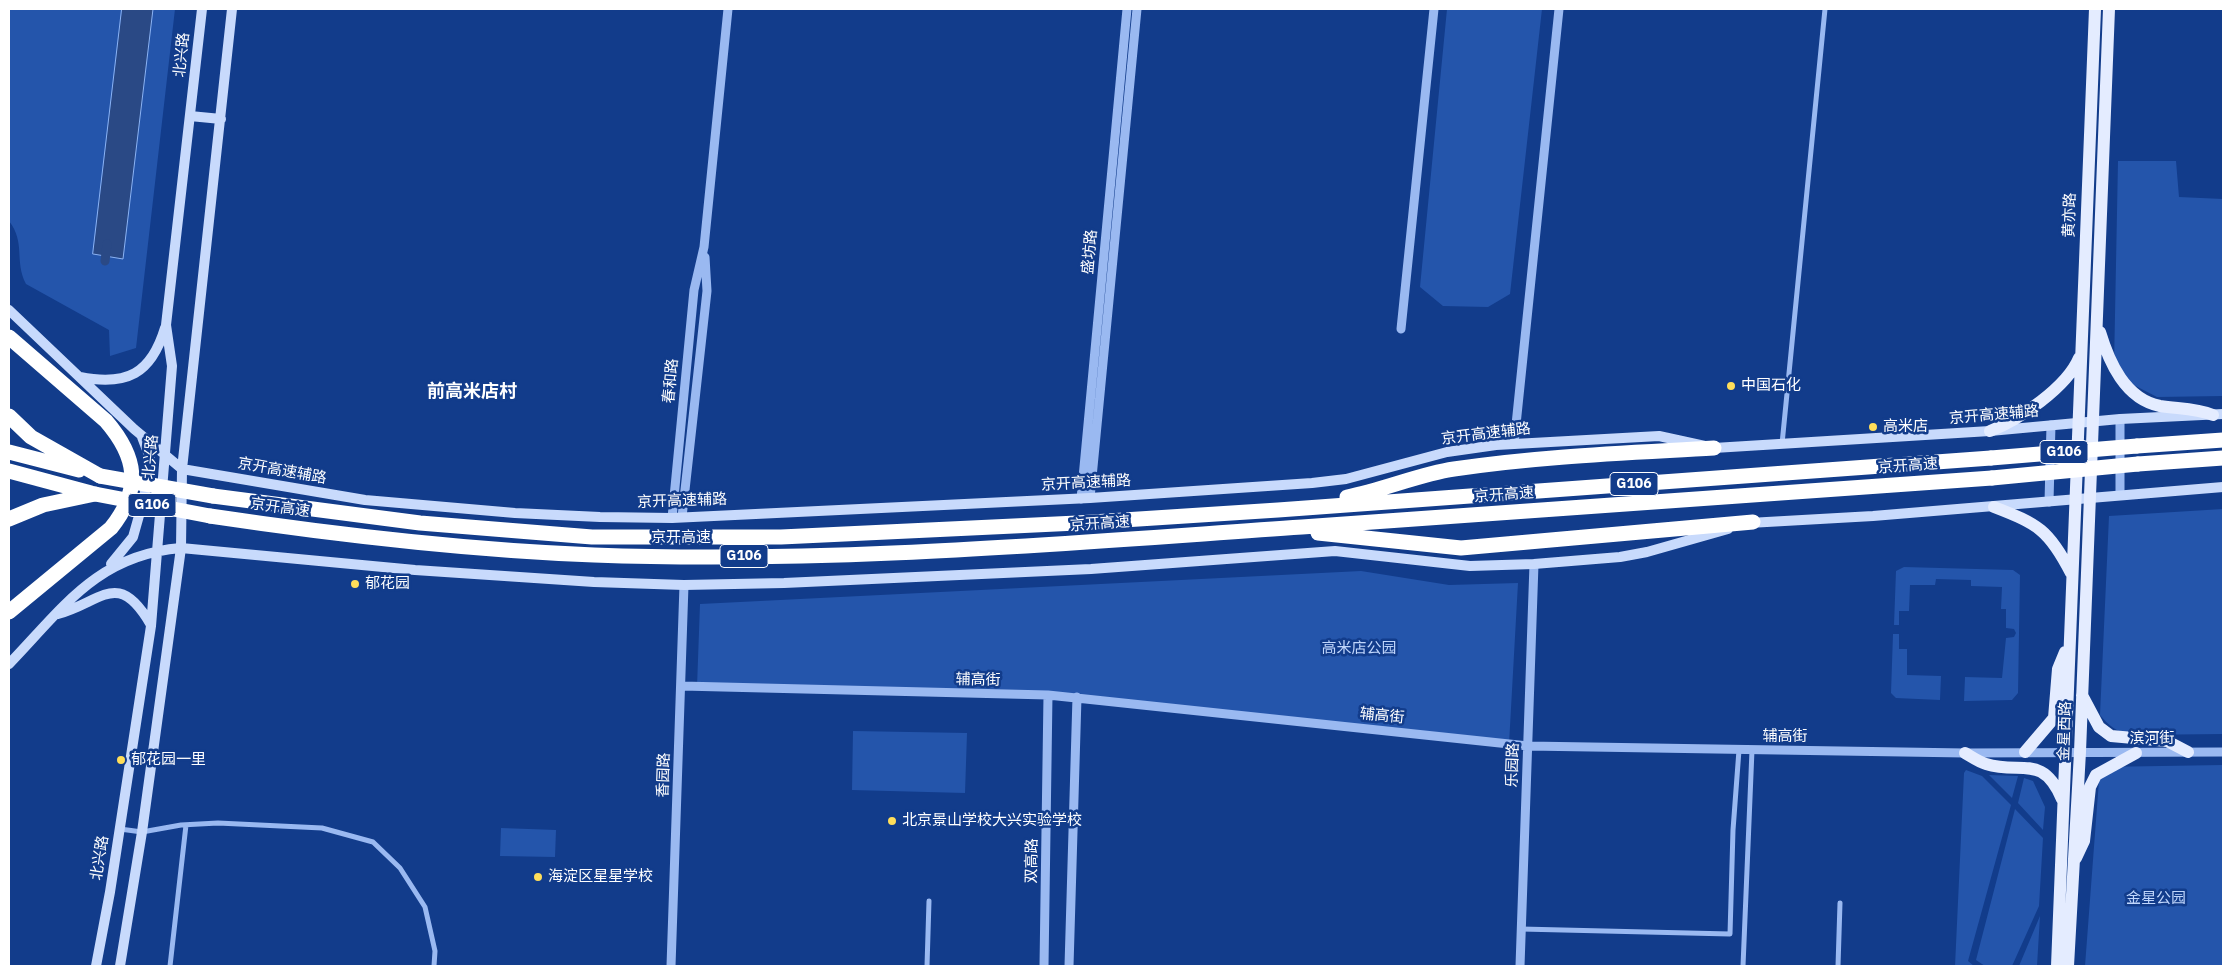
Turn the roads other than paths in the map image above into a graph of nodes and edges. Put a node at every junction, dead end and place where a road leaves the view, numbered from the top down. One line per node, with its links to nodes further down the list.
1 (202, 9): 11 (main road, 北兴路)
2 (232, 9): 12 (main road)
3 (728, 9): 13 (street, 春和路)
4 (1127, 9): 43 (street, 盛坊路)
5 (1137, 9): 43 (street, 盛坊路)
6 (1434, 9): 17 (street)
7 (1559, 9): 30 (street)
8 (1824, 9): 31 (street)
9 (2095, 9): 19 (main road, 黄亦路)
10 (2109, 9): 15 (main road, 黄亦路)
11 (190, 116): 12 (main road); 16 (main road, 北兴路)
12 (222, 119): 36 (main road)
13 (704, 247): 48 (street, 春和路); 48 (street, 春和路)
14 (9, 310): 20 (main road, 京开高速辅路)
15 (2096, 321): 21 (main road); 24 (main road, 黄亦路)
16 (166, 325): 20 (main road); 34 (main road, 北兴路)
17 (1401, 329)
18 (9, 337): 58 (highway)
19 (2081, 353): 25 (main road, 黄亦路); 27 (main road)
20 (79, 377): 28 (main road, 京开高速辅路)
21 (2218, 415): 23 (main road, 京开高速辅路)
22 (9, 416): 38 (highway)
23 (2120, 419): 24 (main road, 京开高速辅路); 41 (street)
24 (2092, 422): 25 (main road, 京开高速辅路); 42 (main road, 金星西路)
25 (2078, 423): 26 (main road, 京开高速辅路); 44 (main road, 黄亦路)
26 (2051, 425): 27 (main road, 京开高速辅路); 45 (street)
27 (1990, 431): 31 (main road, 京开高速辅路)
28 (141, 435): 34 (main road, 京开高速辅路); 55 (main road)
29 (2223, 440): 47 (highway, 京开高速 / G106, bridge)
30 (1514, 444): 32 (main road, 京开高速辅路); 43 (main road, 京开高速辅路)
31 (1782, 444): 32 (main road, 京开高速辅路)
32 (1714, 448): 47 (highway)
33 (9, 452): 38 (highway, G106)
34 (166, 456): 36 (main road, 京开高速辅路); 53 (main road, 北兴路)
35 (2223, 458): 51 (highway, 京开高速 / G106, bridge)
36 (182, 468): 48 (main road, 京开高速辅路); 52 (main road)
37 (9, 471): 40 (highway, G106)
38 (100, 476): 47 (highway, 京开高速 / G106, bridge)
39 (2223, 487): 41 (main road)
40 (95, 494): 49 (highway); 51 (highway, 京开高速 / G106, bridge)
41 (2120, 495): 42 (main road)
42 (2089, 497): 44 (main road); 65 (main road, 金星西路)
43 (1085, 498): 48 (main road, 京开高速辅路)
44 (2075, 499): 45 (main road); 56 (main road, 金星西路)
45 (2049, 502): 46 (main road)
46 (1994, 507): 50 (main road); 56 (main road)
47 (1278, 510)
48 (677, 517)
49 (9, 519)
50 (1753, 522): 51 (highway); 54 (main road)
51 (1279, 528)
52 (181, 548): 53 (main road); 57 (main road); 80 (main road)
53 (158, 550): 55 (main road); 60 (main road, 北兴路)
54 (1534, 564): 57 (main road); 67 (street, 乐园路)
55 (104, 571): 59 (main road)
56 (2071, 573): 61 (main road, 金星西路)
57 (684, 584): 63 (street, 香园路)
58 (9, 612)
59 (57, 614): 60 (main road); 62 (main road)
60 (151, 626): 79 (main road, 北兴路)
61 (2068, 645): 70 (main road); 71 (main road, 金星西路)
62 (9, 664)
63 (682, 686): 64 (street, 辅高街); 89 (street, 香园路)
64 (1048, 695): 66 (street, 辅高街); 91 (street, 双高路)
65 (2082, 695): 72 (main road, 金星西路); 73 (main road)
66 (1077, 697): 67 (street, 辅高街); 92 (street)
67 (1528, 746): 68 (street, 辅高街); 84 (street, 乐园路)
68 (1739, 750): 69 (street, 辅高街); 84 (street)
69 (1752, 750): 75 (street, 辅高街); 94 (street)
70 (2025, 752): 71 (street, 辅高街); 75 (street, 辅高街)
71 (2066, 752): 72 (street, 辅高街); 77 (main road, 金星西路)
72 (2080, 752): 76 (street, 滨河街); 81 (main road, 金星西路)
73 (2188, 752): 74 (street, 滨河街); 76 (street, 滨河街)
74 (2223, 752)
75 (1965, 753): 77 (main road)
76 (2136, 753): 81 (main road)
77 (2064, 804): 96 (main road, 金星西路)
78 (186, 825): 80 (street); 87 (street); 88 (street)
79 (120, 829): 80 (street); 85 (main road, 北兴路)
80 (142, 832): 86 (main road)
81 (2074, 862): 97 (main road, 金星西路)
82 (929, 901): 90 (street)
83 (1840, 903): 95 (street)
84 (1521, 929): 93 (street, 乐园路)
85 (96, 966)
86 (120, 966)
87 (170, 966)
88 (434, 966)
89 (671, 966)
90 (927, 966)
91 (1044, 966)
92 (1070, 966)
93 (1520, 966)
94 (1743, 966)
95 (1838, 966)
96 (2057, 966)
97 (2068, 966)

